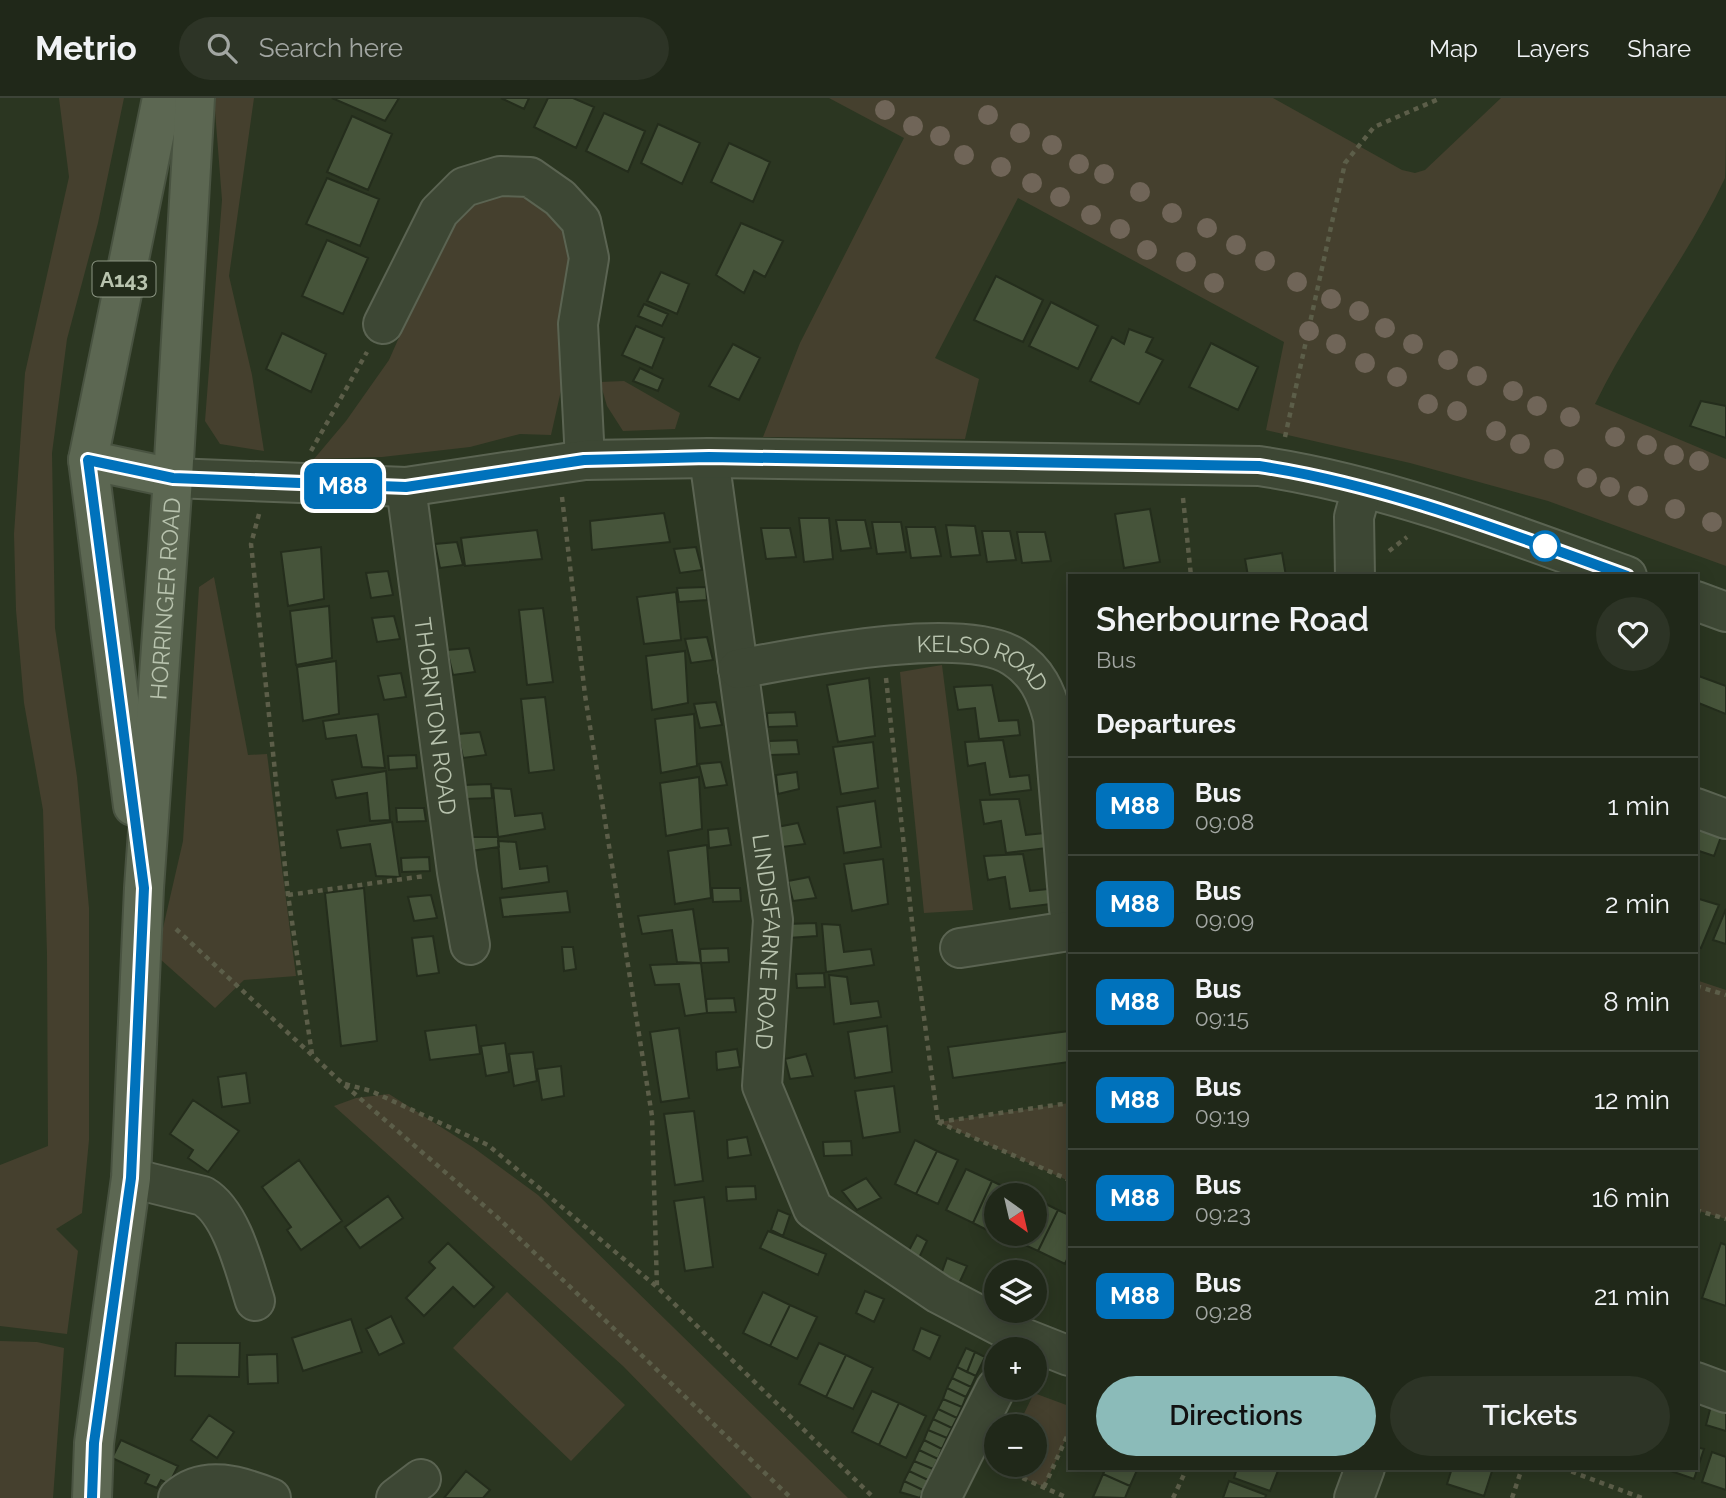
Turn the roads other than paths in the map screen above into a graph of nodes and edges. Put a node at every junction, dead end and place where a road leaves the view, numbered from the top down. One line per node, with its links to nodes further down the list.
1 (162, 98): 5 (main road, HORRINGER ROAD / A143)
2 (195, 98): 7 (main road, HORRINGER ROAD / A143)
3 (383, 324): 6 (street)
4 (709, 457): 6 (street); 9 (street); 14 (street, LINDISFARNE ROAD)
5 (88, 460): 7 (main road); 17 (main road, HORRINGER ROAD / A143)
6 (572, 462): 8 (street)
7 (173, 478): 8 (street); 17 (main road, HORRINGER ROAD / A143)
8 (406, 487): 20 (street, THORNTON ROAD)
9 (1362, 488): 10 (street); 11 (street)
10 (1355, 574)
11 (1622, 574)
12 (1698, 602): 13 (street)
13 (1726, 612)
14 (738, 669): 18 (street, KELSO ROAD); 24 (street, LINDISFARNE ROAD)
15 (1698, 809): 16 (street)
16 (1726, 819)
17 (144, 888): 22 (main road, HORRINGER ROAD / A143)
18 (1068, 897)
19 (1068, 931): 21 (street)
20 (470, 945)
21 (960, 948)
22 (131, 1178): 23 (street); 31 (main road, HORRINGER ROAD / A143)
23 (255, 1301)
24 (1008, 1337)
25 (1047, 1350): 26 (street, LINDISFARNE ROAD)
26 (1068, 1356)
27 (1698, 1383): 28 (street)
28 (1726, 1393)
29 (990, 1400): 34 (street)
30 (1365, 1470): 35 (street)
31 (92, 1498)
32 (178, 1498): 33 (street)
33 (271, 1498)
34 (941, 1498)
35 (1354, 1498)

